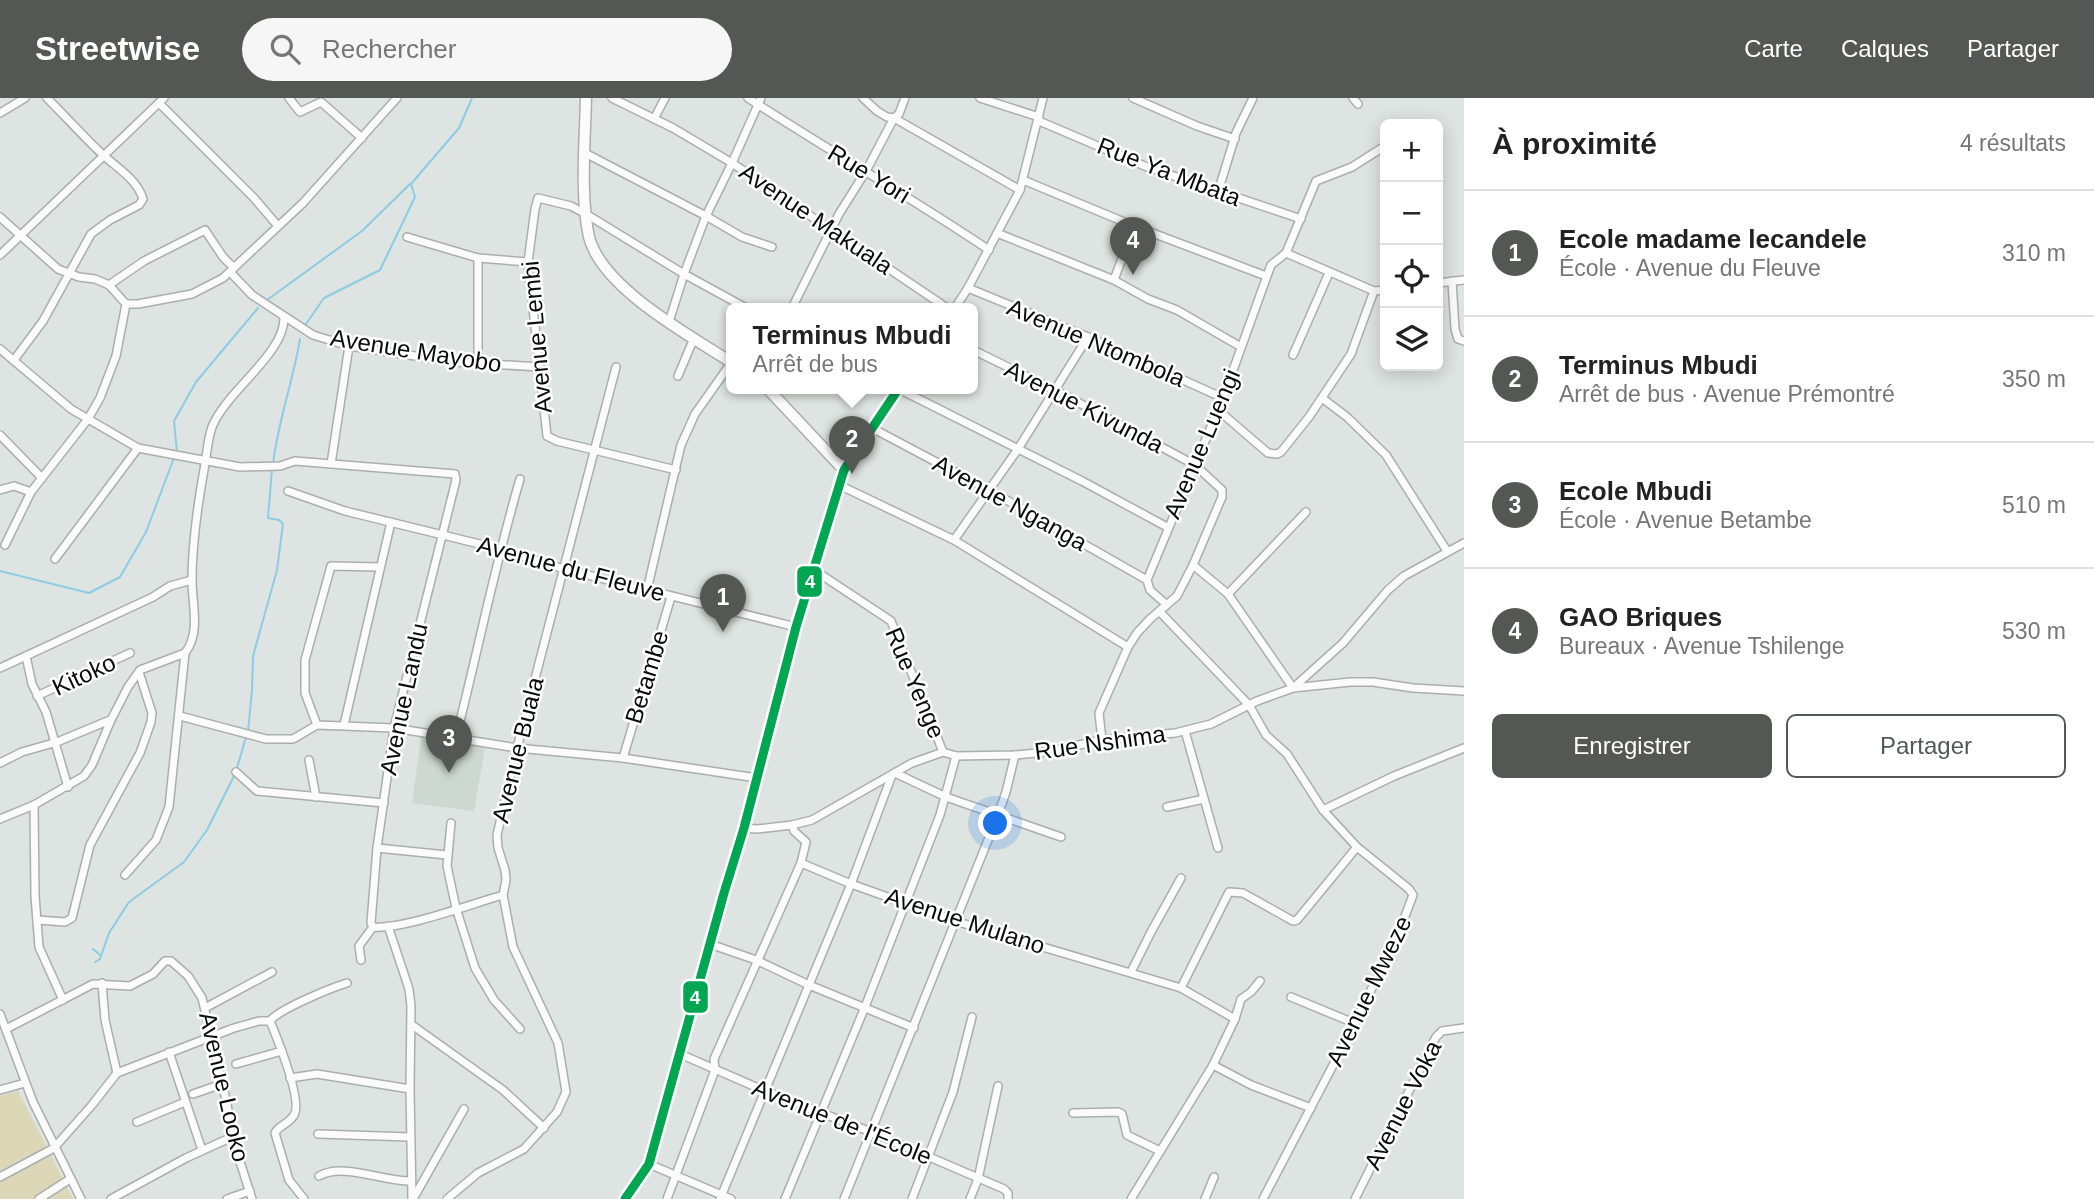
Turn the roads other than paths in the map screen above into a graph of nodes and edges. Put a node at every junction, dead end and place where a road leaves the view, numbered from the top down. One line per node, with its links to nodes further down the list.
1 (25, 98): 17 (street)
2 (47, 98): 25 (street)
3 (289, 98): 21 (street)
4 (397, 98): 21 (street)
5 (586, 98): 24 (street)
6 (612, 98): 19 (street)
7 (665, 98): 19 (street)
8 (748, 98): 16 (street, Rue Yori)
9 (863, 98): 18 (street)
10 (905, 98): 18 (street)
11 (981, 98): 20 (street, Rue Ya Mbata)
12 (1043, 98): 20 (street)
13 (1133, 98): 22 (street)
14 (1253, 98): 22 (street)
15 (161, 100): 25 (street); 35 (street)
16 (760, 101): 26 (street); 27 (street, Rue Yori)
17 (0, 113)
18 (894, 118): 27 (street); 29 (street)
19 (654, 119): 26 (street)
20 (1039, 119): 28 (street); 30 (street, Rue Ya Mbata)
21 (362, 138): 35 (street)
22 (1235, 139): 30 (street)
23 (1380, 149): 34 (street)
24 (585, 153): 31 (street); 32 (street)
25 (104, 156): 39 (street); 49 (street)
26 (732, 163): 32 (street, Avenue Makuala); 37 (street, Avenue Makuala)
27 (866, 171): 37 (street); 42 (street, Rue Yori)
28 (1023, 180): 29 (street); 36 (street)
29 (1020, 190): 38 (street)
30 (1218, 192): 34 (street, Rue Ya Mbata)
31 (586, 214): 46 (street, Avenue Lembi); 50 (street); 66 (street)
32 (706, 216): 41 (street); 50 (street, Avenue Makuala)
33 (0, 217): 39 (street)
34 (1301, 219): 43 (street)
35 (278, 226): 47 (street)
36 (1134, 226): 51 (street); 52 (street)
37 (832, 228): 61 (street); 62 (street, Avenue Makuala)
38 (998, 233): 42 (street); 52 (street)
39 (21, 236): 44 (street); 49 (street)
40 (407, 237): 45 (street)
41 (772, 247)
42 (989, 250): 57 (street)
43 (1286, 253): 48 (street); 51 (street)
44 (0, 255)
45 (478, 258): 46 (street); 77 (street)
46 (528, 262): 78 (street, Avenue Lembi)
47 (232, 270): 56 (street, Avenue Mayobo); 64 (street); 65 (street, Avenue Mayobo)
48 (1329, 273): 59 (street); 74 (street)
49 (68, 274): 56 (street); 76 (street)
50 (684, 274): 60 (street); 66 (street, Avenue Makuala)
51 (1266, 276): 71 (street, Avenue Luengi)
52 (1114, 280): 71 (street)
53 (1464, 280): 54 (street)
54 (1452, 281): 55 (street); 69 (street)
55 (1443, 282)
56 (109, 285): 64 (street)
57 (968, 288): 63 (street); 67 (street, Avenue Ntombola)
58 (1380, 290): 59 (street)
59 (1374, 291): 87 (street)
60 (737, 303)
61 (794, 303)
62 (940, 303)
63 (958, 303)
64 (126, 304): 89 (street)
65 (284, 317): 70 (street, Avenue Mayobo); 95 (street)
66 (669, 322): 68 (street)
67 (1088, 337): 82 (street); 86 (street, Avenue Ntombola)
68 (694, 338): 75 (street); 81 (street)
69 (1464, 341)
70 (349, 346): 77 (street, Avenue Mayobo); 96 (street)
71 (1241, 347): 86 (street, Avenue Luengi)
72 (0, 349): 76 (street)
73 (978, 352): 82 (street, Avenue Kivunda)
74 (1293, 355)
75 (726, 359)
76 (14, 360): 89 (street)
77 (478, 365): 78 (street, Avenue Mayobo)
78 (540, 367): 94 (street, Avenue Lembi)
79 (616, 367): 94 (street, Avenue Buala)
80 (726, 369): 98 (street)
81 (678, 376)
82 (1055, 390): 93 (street); 97 (street, Avenue Kivunda)
83 (773, 394): 99 (street)
84 (895, 394): 90 (street)
85 (908, 394): 93 (street)
86 (1223, 398): 88 (street, Avenue Luengi)
87 (1322, 398): 88 (street); 115 (street)
88 (1218, 410): 97 (street, Avenue Luengi)
89 (88, 419): 92 (street); 100 (street)
90 (872, 428): 99 (street); 104 (street, Avenue Nganga)
91 (0, 435): 100 (street)
92 (138, 448): 95 (street); 116 (street)
93 (1017, 449): 104 (street); 109 (street)
94 (595, 450): 98 (street, Avenue Lembi); 119 (street, Avenue Buala)
95 (205, 462): 96 (street); 121 (street)
96 (331, 464): 110 (street, Avenue Landu)
97 (1195, 465): 109 (street, Avenue Luengi); 117 (street, Avenue Kivunda)
98 (676, 470): 123 (street)
99 (844, 470): 102 (street)
100 (42, 478): 106 (street)
101 (520, 479): 114 (street)
102 (839, 485): 111 (street); 120 (street)
103 (0, 490): 106 (street)
104 (989, 490): 111 (street); 122 (street, Avenue Nganga)
105 (288, 491): 108 (street, Avenue du Fleuve)
106 (31, 492): 112 (street)
107 (1307, 512): 124 (street)
108 (391, 522): 110 (street, Avenue du Fleuve); 118 (street)
109 (1167, 527): 122 (street, Avenue Luengi)
110 (442, 534): 114 (street, Avenue du Fleuve); 143 (street, Avenue Landu)
111 (954, 540): 129 (street)
112 (5, 545)
113 (1463, 547): 115 (street)
114 (500, 549): 119 (street, Avenue du Fleuve); 145 (street)
115 (1447, 551): 135 (street)
116 (55, 559)
117 (1192, 565): 124 (street); 126 (street)
118 (379, 567): 141 (street); 142 (street)
119 (564, 569): 123 (street, Avenue du Fleuve); 148 (street, Avenue Buala)
120 (814, 570): 128 (street); 150 (street, Rue Yenge)
121 (192, 580): 131 (street); 132 (street)
122 (1147, 580): 126 (street)
123 (647, 590): 125 (street, Avenue du Fleuve)
124 (1228, 594): 135 (street)
125 (671, 597): 128 (street, Avenue du Fleuve); 153 (street, Betambe)
126 (1167, 605): 127 (street)
127 (1159, 611): 129 (street); 138 (street, Avenue Mweze)
128 (796, 627): 158 (street)
129 (1128, 647): 146 (street)
130 (130, 653): 137 (street, Kitoko)
131 (185, 653): 134 (street); 139 (street)
132 (26, 656): 133 (street); 137 (street)
133 (0, 668)
134 (139, 672): 140 (street); 184 (street)
135 (1293, 688): 136 (street, Rue Nshima); 138 (street, Rue Nshima)
136 (1464, 691)
137 (37, 696): 147 (street)
138 (1249, 705): 144 (street, Rue Nshima); 166 (street, Avenue Mweze)
139 (180, 716): 141 (street); 178 (street)
140 (111, 720): 147 (street); 159 (street)
141 (317, 725): 142 (street)
142 (344, 725): 143 (street)
143 (394, 728): 145 (street); 163 (street, Avenue Landu)
144 (1185, 731): 146 (street, Rue Nshima); 162 (street)
145 (456, 737): 148 (street)
146 (1102, 740): 151 (street, Rue Nshima)
147 (57, 742): 155 (street); 159 (street)
148 (517, 748): 153 (street); 181 (street, Avenue Buala)
149 (1464, 748): 166 (street)
150 (943, 752): 152 (street, Rue Nshima); 157 (street)
151 (1015, 755): 152 (street, Rue Nshima); 167 (street)
152 (956, 756): 161 (street)
153 (623, 758): 158 (street)
154 (309, 760): 160 (street)
155 (0, 763)
156 (236, 772): 160 (street)
157 (894, 773): 161 (street); 170 (street); 180 (street)
158 (757, 778): 171 (street)
159 (68, 787): 164 (street)
160 (316, 797): 163 (street)
161 (946, 797): 167 (street); 182 (street)
162 (1204, 799): 165 (street); 175 (street)
163 (384, 803): 174 (street, Avenue Landu)
164 (34, 805): 168 (street); 184 (street)
165 (1167, 807)
166 (1323, 810): 173 (street, Avenue Mweze)
167 (998, 815): 172 (street); 185 (street)
168 (0, 819)
169 (451, 823): 176 (street)
170 (792, 825): 171 (street); 177 (street)
171 (744, 828): 188 (street)
172 (1061, 837)
173 (1357, 847): 197 (street); 206 (street, Avenue Mweze)
174 (377, 848): 176 (street); 187 (street, Avenue Landu)
175 (1218, 848)
176 (447, 855): 183 (street)
177 (801, 863): 180 (street, Avenue Mulano); 190 (street)
178 (125, 875)
179 (1181, 878): 192 (street)
180 (851, 884): 182 (street, Avenue Mulano); 196 (street)
181 (503, 895): 183 (street); 234 (street, Avenue Buala)
182 (906, 902): 185 (street, Avenue Mulano); 200 (street)
183 (456, 908): 186 (street); 211 (street)
184 (37, 920): 199 (street)
185 (955, 921): 192 (street, Avenue Mulano); 208 (street)
186 (388, 926): 187 (street); 207 (street)
187 (373, 927): 189 (street)
188 (710, 944): 190 (street); 215 (street)
189 (361, 960)
190 (756, 960): 196 (street); 218 (street)
191 (272, 972): 201 (street)
192 (1132, 972): 197 (street, Avenue Mulano)
193 (1260, 981): 204 (street)
194 (347, 983): 205 (street)
195 (102, 984): 199 (street, Avenue Looko); 201 (street, Avenue Looko); 219 (street)
196 (809, 985): 200 (street); 226 (street)
197 (1181, 988): 204 (street, Avenue Mulano)
198 (1291, 997): 206 (street)
199 (63, 1000): 210 (street, Avenue Looko)
200 (864, 1007): 208 (street); 231 (street)
201 (205, 1008): 212 (street, Avenue Looko)
202 (0, 1014): 210 (street)
203 (972, 1017): 242 (street)
204 (1235, 1019): 217 (street)
205 (270, 1021): 212 (street); 213 (street)
206 (1354, 1023): 229 (street, Avenue Mweze)
207 (412, 1025): 224 (street); 234 (street)
208 (914, 1028): 235 (street)
209 (1464, 1028): 271 (street, Avenue Voka)
210 (6, 1029): 221 (street)
211 (520, 1029)
212 (211, 1039): 214 (street); 222 (street, Avenue Looko)
213 (282, 1051): 216 (street); 220 (street)
214 (169, 1052): 219 (street); 228 (street)
215 (680, 1054): 218 (street, Avenue de l'École); 243 (street)
216 (236, 1064)
217 (1213, 1065): 229 (street); 241 (street)
218 (715, 1070): 226 (street, Avenue de l'École); 246 (street)
219 (117, 1073): 239 (street)
220 (290, 1077): 224 (street); 257 (street)
221 (25, 1083): 225 (street); 239 (street)
222 (222, 1084): 227 (street); 237 (street, Avenue Looko)
223 (998, 1086): 248 (street)
224 (410, 1088): 238 (street)
225 (0, 1090)
226 (765, 1091): 231 (street, Avenue de l'École); 252 (street)
227 (193, 1094)
228 (185, 1102): 233 (street); 240 (street)
229 (1311, 1108): 270 (street, Avenue Mweze)
230 (464, 1110): 258 (street)
231 (820, 1113): 235 (street, Avenue de l'École); 263 (street)
232 (1073, 1113): 241 (street)
233 (137, 1122)
234 (544, 1128): 259 (street, Avenue Buala)
235 (871, 1132): 242 (street, Avenue de l'École); 264 (street)
236 (318, 1134): 238 (street)
237 (232, 1137): 240 (street); 251 (street, Avenue Looko)
238 (410, 1137): 250 (street)
239 (54, 1147): 245 (street); 249 (street)
240 (202, 1150): 255 (street)
241 (1160, 1151): 268 (street)
242 (929, 1157): 248 (street, Avenue de l'École); 265 (street)
243 (649, 1164): 246 (street); 260 (street)
244 (319, 1175): 250 (street)
245 (0, 1177)
246 (675, 1177): 252 (street); 261 (street)
247 (1214, 1177): 269 (street)
248 (978, 1178): 266 (street); 267 (street, Avenue de l'École)
249 (70, 1179): 253 (street); 254 (street)
250 (411, 1181): 258 (street)
251 (251, 1195): 256 (street)
252 (721, 1197): 262 (street)
253 (40, 1199)
254 (81, 1199)
255 (111, 1199)
256 (227, 1199)
257 (304, 1199)
258 (412, 1199)
259 (447, 1199)
260 (625, 1199)
261 (667, 1199)
262 (731, 1199)
263 (785, 1199)
264 (844, 1199)
265 (912, 1199)
266 (970, 1199)
267 (1008, 1199)
268 (1131, 1199)
269 (1205, 1199)
270 (1263, 1199)
271 (1355, 1199)

